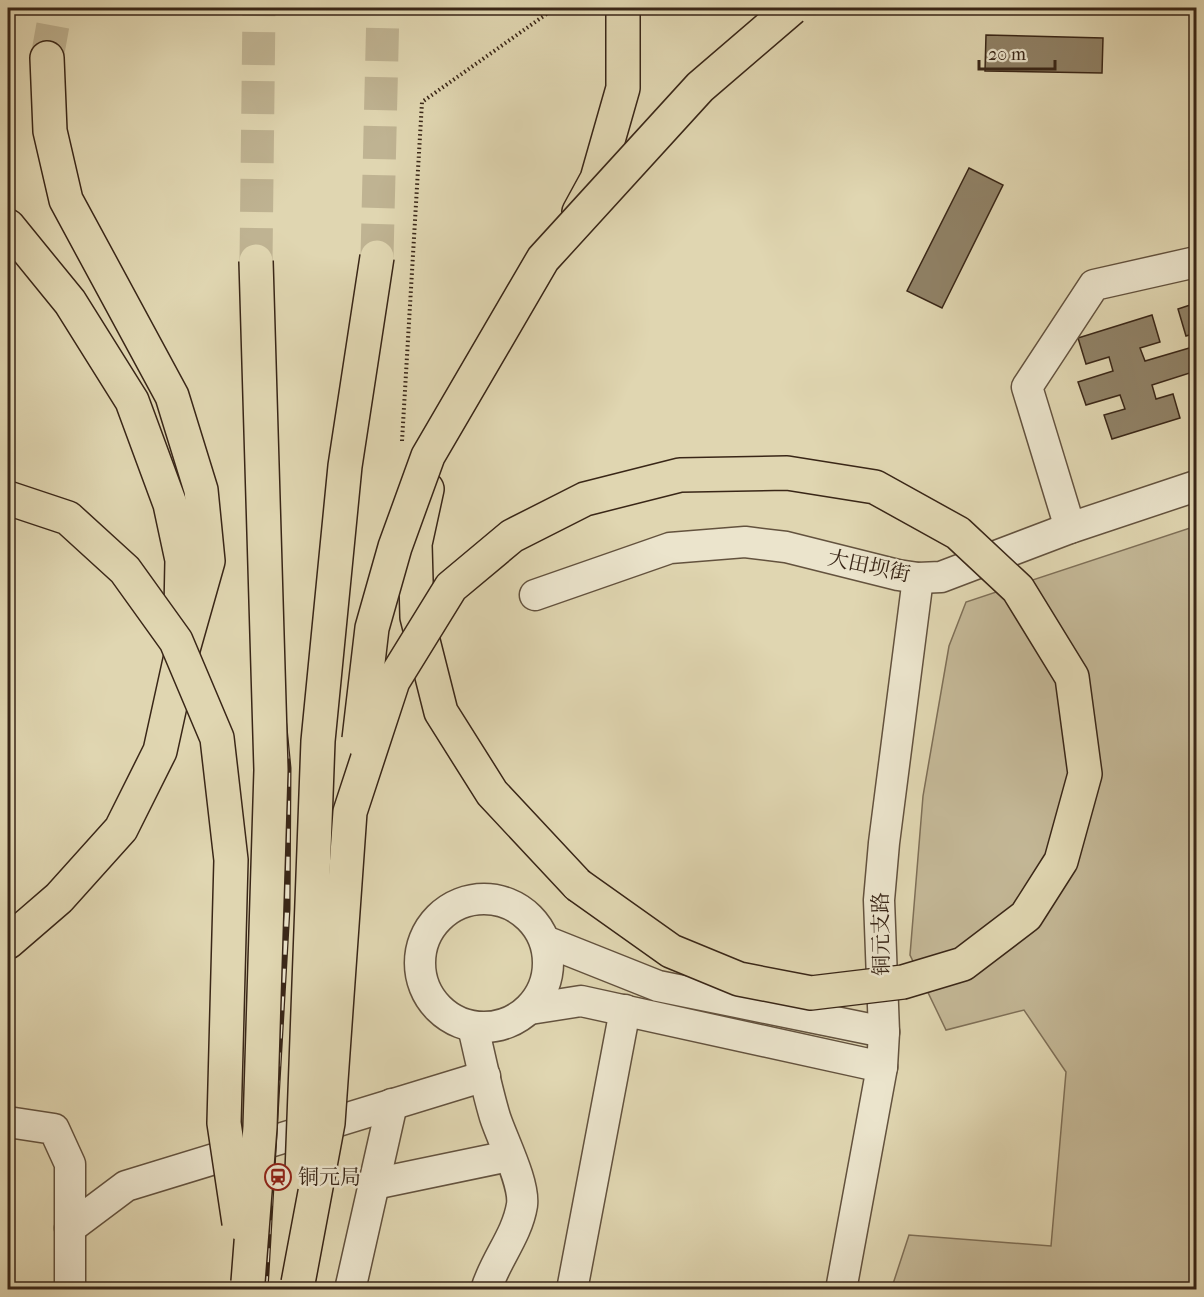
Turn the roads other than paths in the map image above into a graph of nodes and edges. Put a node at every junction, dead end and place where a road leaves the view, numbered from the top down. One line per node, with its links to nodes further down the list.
1 (624, 8): 14 (main road, bridge)
2 (792, 8): 14 (main road, bridge)
3 (47, 58): 13 (main road)
4 (8, 226): 13 (main road, bridge)
5 (377, 257): 29 (main road, bridge)
6 (256, 261): 28 (main road, bridge)
7 (1197, 262): 10 (street)
8 (1197, 486): 10 (street, 大田坝街)
9 (8, 498): 28 (main road, bridge)
10 (1071, 528): 11 (street, 大田坝街)
11 (918, 578): 12 (street, 大田坝街); 20 (street, 铜元支路)
12 (535, 595)
13 (180, 660): 16 (main road)
14 (350, 812): 29 (main road, bridge)
15 (544, 941): 17 (street); 19 (street); 20 (street)
16 (8, 942)
17 (530, 1008): 18 (street); 19 (street)
18 (625, 1010): 21 (street); 33 (street)
19 (473, 1027): 22 (street)
20 (884, 1032): 21 (street, 铜元支路)
21 (882, 1067): 34 (street, 铜元支路)
22 (485, 1076): 23 (street); 25 (street)
23 (392, 1104): 26 (street); 27 (street)
24 (8, 1122): 27 (street)
25 (509, 1156): 26 (street); 32 (street)
26 (374, 1184): 31 (street)
27 (70, 1228): 30 (street)
28 (248, 1286)
29 (297, 1286)
30 (70, 1290)
31 (350, 1290)
32 (486, 1290)
33 (572, 1290)
34 (841, 1290)

